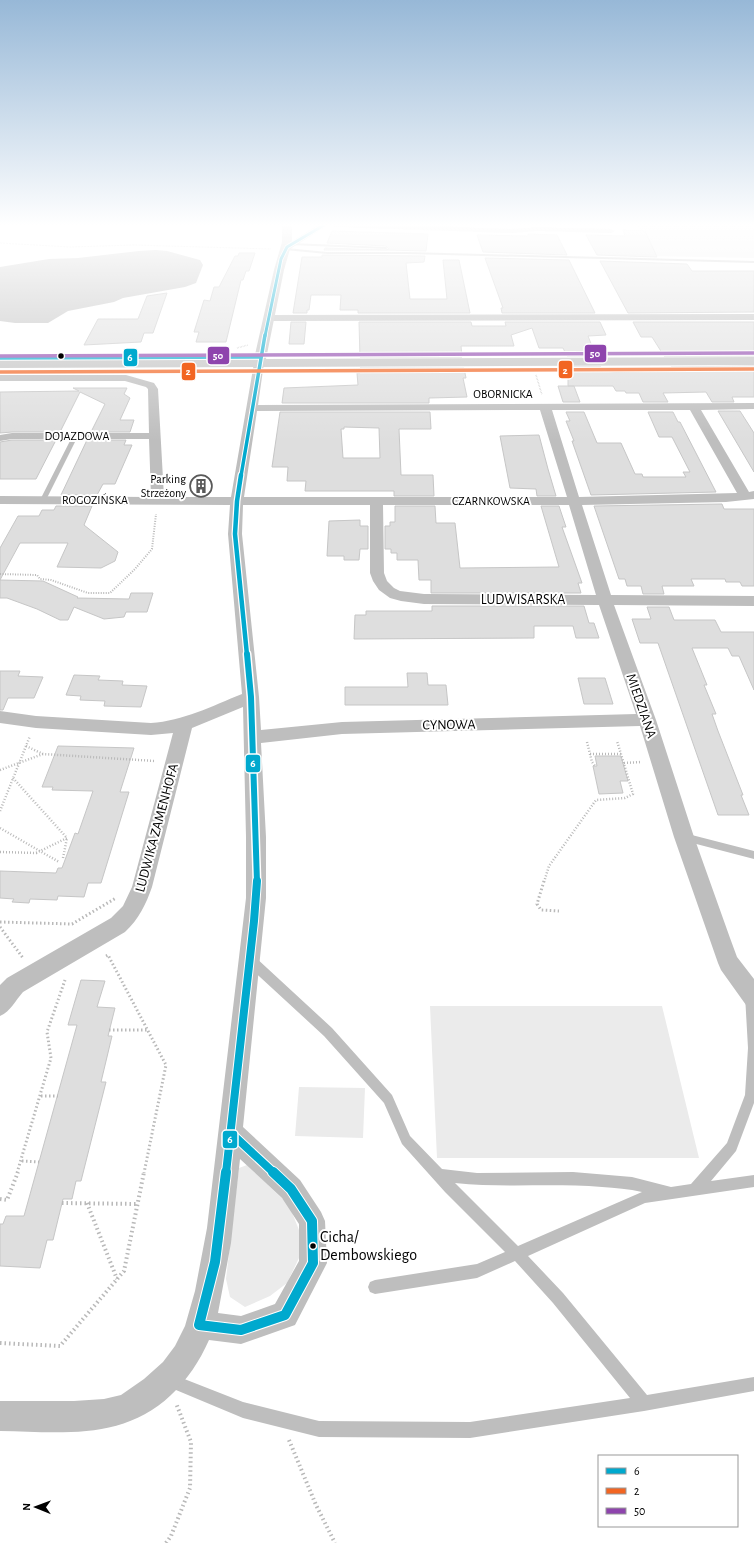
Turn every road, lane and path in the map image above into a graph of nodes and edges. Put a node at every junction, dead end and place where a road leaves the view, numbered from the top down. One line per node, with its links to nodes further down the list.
1 (274, 297): 3 (main road)
2 (754, 317): 3 (street)
3 (270, 318): 6 (main road)
4 (754, 354): 6 (main road)
5 (0, 358): 6 (main road)
6 (260, 360): 7 (main road); 8 (main road); 14 (street)
7 (754, 361)
8 (0, 364)
9 (535, 372): 13 (path)
10 (0, 378): 16 (street)
11 (693, 406): 12 (street, OBORNICKA); 13 (street, OBORNICKA); 18 (street, CZARNKOWSKA)
12 (754, 406)
13 (545, 407): 14 (street, OBORNICKA); 23 (street, MIEDZIANA)
14 (251, 408): 24 (street)
15 (75, 436): 16 (street, DOJAZDOWA); 17 (street, DOJAZDOWA); 20 (lane)
16 (154, 436): 21 (street)
17 (0, 438)
18 (750, 495): 23 (street, CZARNKOWSKA)
19 (0, 500): 20 (street, ROGOZIŃSKA)
20 (43, 500): 21 (street, ROGOZIŃSKA)
21 (158, 500): 24 (street, ROGOZIŃSKA); 25 (path)
22 (376, 501): 23 (street, CZARNKOWSKA); 24 (street, CZARNKOWSKA); 26 (street, LUDWISARSKA)
23 (574, 501): 26 (street, MIEDZIANA)
24 (237, 502): 28 (street)
25 (0, 575)
26 (605, 600): 27 (street, LUDWISARSKA); 30 (street, MIEDZIANA)
27 (754, 601)
28 (251, 697): 32 (street); 33 (street)
29 (0, 718): 31 (street)
30 (647, 720): 33 (street, CYNOWA); 49 (street, MIEDZIANA)
31 (36, 722): 32 (street); 36 (path)
32 (184, 724): 64 (street, LUDWIKA ZAMENHOFA)
33 (252, 737): 63 (street)
34 (617, 741): 39 (path)
35 (587, 742): 38 (path)
36 (26, 746): 37 (path); 42 (path)
37 (43, 754): 40 (path); 42 (path)
38 (590, 754): 39 (path); 44 (path)
39 (622, 754): 43 (path)
40 (156, 761)
41 (644, 762): 43 (path)
42 (19, 763): 45 (path); 46 (path)
43 (624, 763): 59 (path)
44 (595, 766)
45 (0, 770)
46 (13, 778): 47 (path); 50 (path)
47 (0, 811)
48 (0, 828): 51 (path)
49 (684, 837): 55 (lane); 66 (street, MIEDZIANA)
50 (67, 838): 51 (path); 56 (path)
51 (41, 851): 53 (path); 54 (path)
52 (0, 852): 53 (path)
53 (36, 853): 54 (path)
54 (45, 854): 57 (path)
55 (754, 855)
56 (63, 858)
57 (59, 862)
58 (122, 894): 60 (path)
59 (558, 912)
60 (0, 922)
61 (0, 927): 64 (path)
62 (102, 958): 69 (path)
63 (250, 959): 72 (street); 75 (lane)
64 (34, 973): 67 (street, LUDWIKA ZAMENHOFA)
65 (70, 977): 70 (path)
66 (753, 995): 77 (lane)
67 (0, 1005)
68 (109, 1030): 69 (path)
69 (148, 1030): 82 (path)
70 (41, 1096): 71 (path); 73 (path)
71 (58, 1096)
72 (231, 1133): 86 (street); 86 (street)
73 (22, 1161): 74 (path); 79 (path)
74 (40, 1162)
75 (439, 1175): 78 (lane); 83 (lane)
76 (754, 1180): 77 (lane)
77 (695, 1189): 78 (lane)
78 (671, 1193): 83 (lane)
79 (0, 1200)
80 (62, 1203): 81 (path)
81 (88, 1203): 82 (path); 84 (path)
82 (138, 1204): 84 (path)
83 (517, 1254): 85 (lane); 90 (lane)
84 (117, 1279): 87 (path)
85 (375, 1287)
86 (199, 1325): 88 (street)
87 (0, 1343)
88 (167, 1379): 91 (street); 92 (lane); 93 (path)
89 (754, 1384): 90 (lane)
90 (644, 1403): 92 (lane)
91 (0, 1416)
92 (280, 1419): 94 (path)
93 (166, 1543)
94 (335, 1543)

